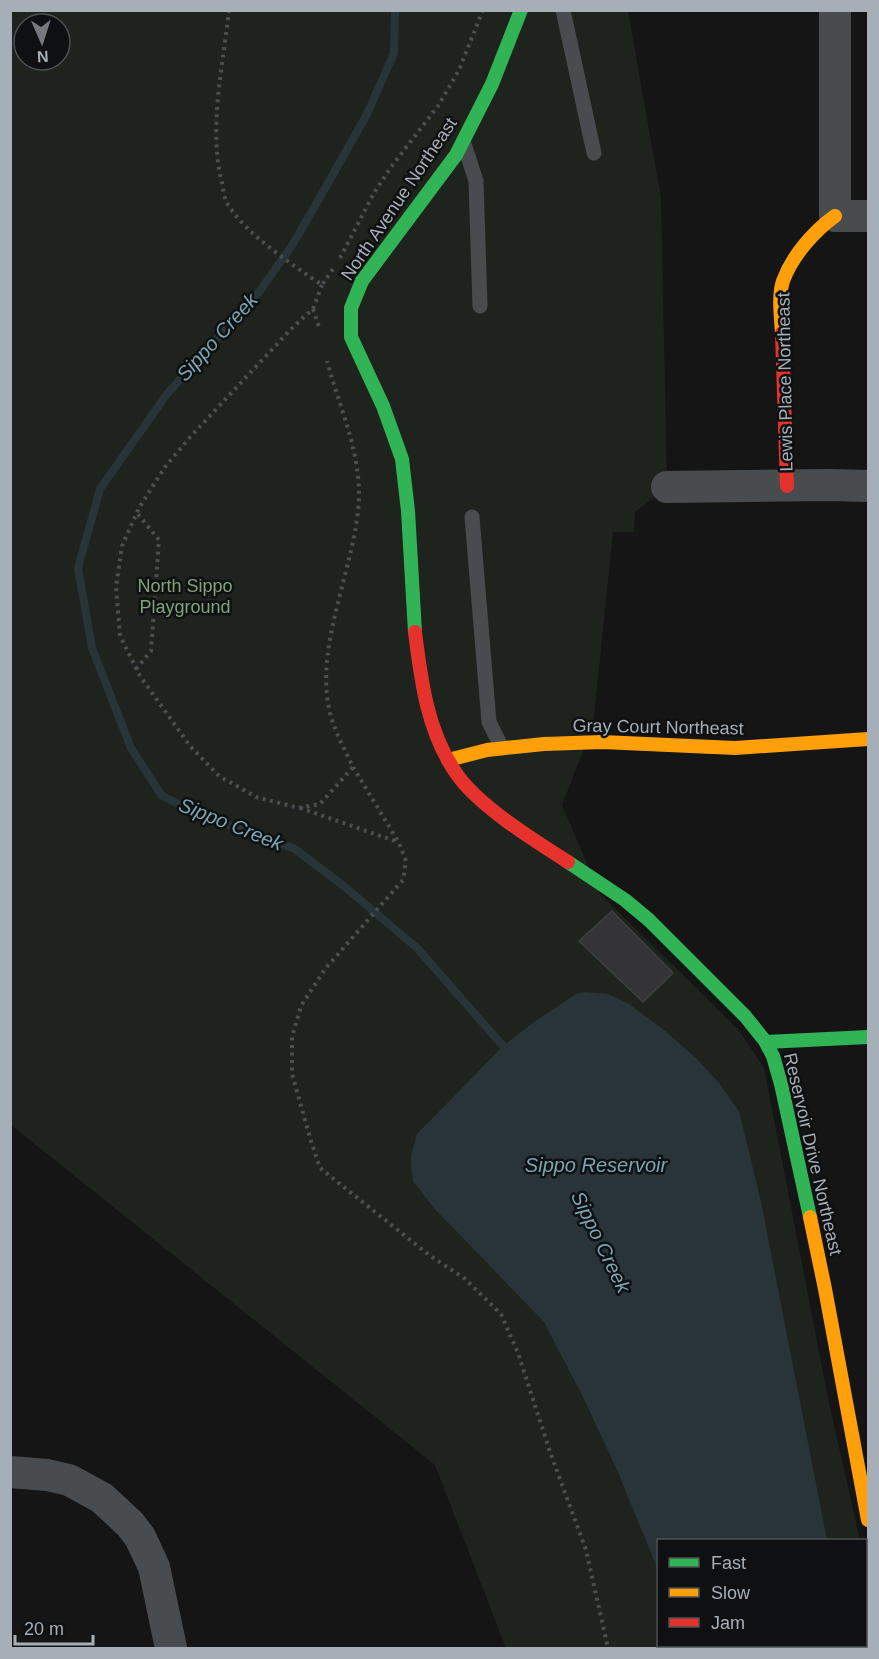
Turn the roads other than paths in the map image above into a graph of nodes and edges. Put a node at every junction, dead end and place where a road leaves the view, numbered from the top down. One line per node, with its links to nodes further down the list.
1 (521, 10): 4 (street, North Avenue Northeast)
2 (563, 10): 5 (lane)
3 (835, 10): 6 (street)
4 (464, 141): 8 (lane); 15 (street, North Avenue Northeast)
5 (594, 153)
6 (835, 216): 7 (street); 9 (street, Lewis Place Northeast)
7 (868, 216)
8 (480, 306)
9 (787, 486): 10 (street); 11 (street)
10 (868, 486)
11 (667, 487)
12 (472, 517): 14 (lane)
13 (868, 739): 14 (street, Gray Court Northeast)
14 (502, 748): 15 (street, Gray Court Northeast)
15 (448, 760): 17 (street, Reservoir Drive Northeast)
16 (868, 1037): 17 (street)
17 (766, 1042): 19 (street, Reservoir Drive Northeast)
18 (10, 1472): 20 (street)
19 (868, 1520)
20 (171, 1648)

